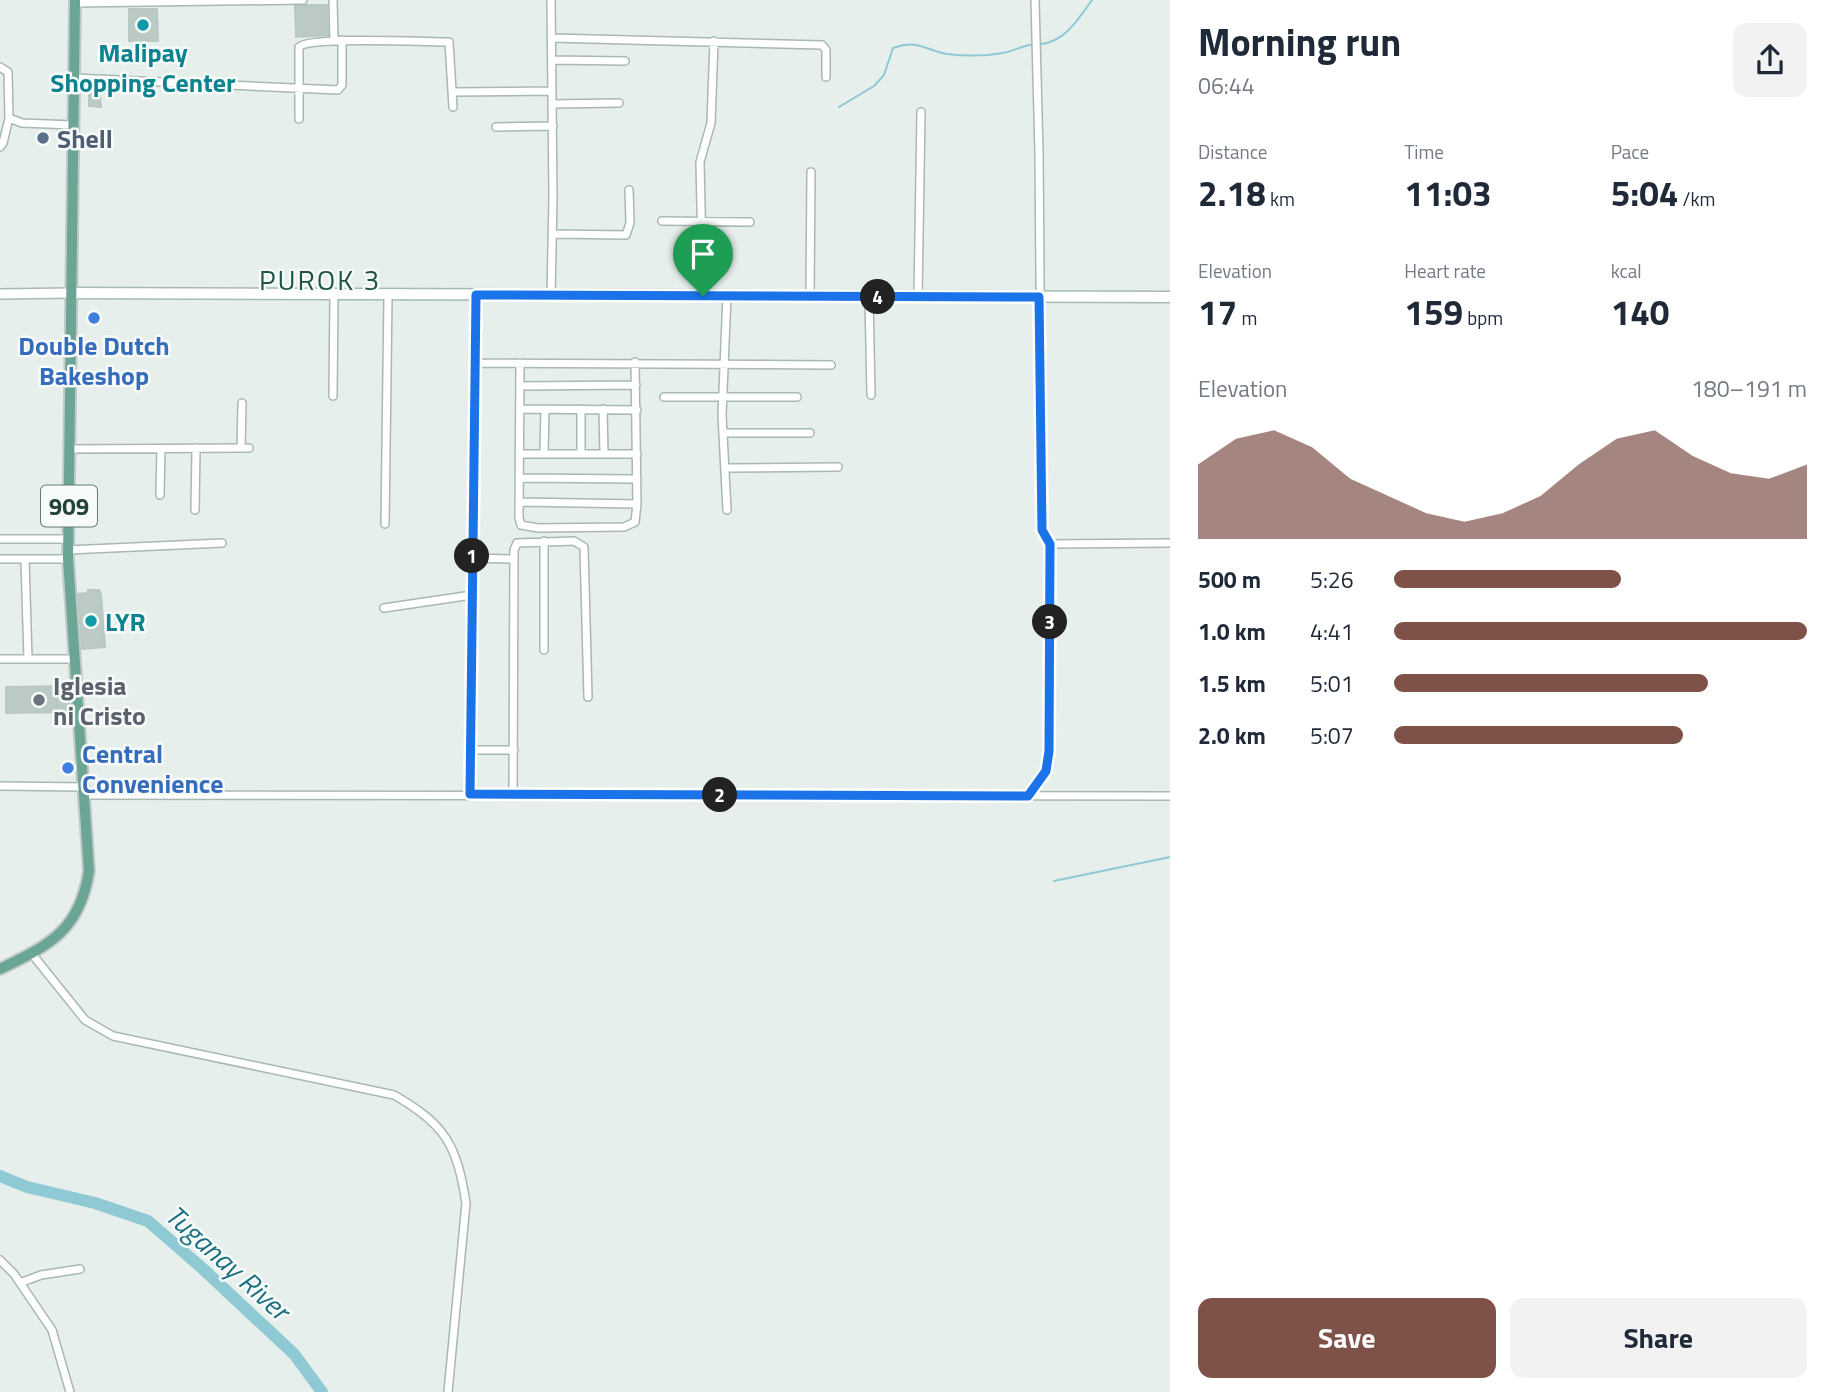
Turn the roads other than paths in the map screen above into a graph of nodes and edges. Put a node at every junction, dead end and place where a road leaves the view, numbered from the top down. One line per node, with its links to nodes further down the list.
1 (303, 0): 6 (street)
2 (333, 0): 8 (street)
3 (551, 0): 7 (street)
4 (1035, 0): 45 (street)
5 (75, 1): 6 (street); 14 (main road, 909)
6 (175, 2)
7 (552, 38): 9 (street); 10 (street)
8 (338, 40): 15 (street); 15 (street); 17 (street)
9 (714, 41): 13 (street); 31 (street)
10 (552, 60): 11 (street); 16 (street)
11 (625, 61)
12 (0, 66): 22 (street)
13 (826, 77)
14 (74, 78): 15 (street); 24 (main road, 909)
15 (299, 87): 23 (street)
16 (552, 91): 17 (street); 19 (street)
17 (453, 92): 20 (street)
18 (619, 103): 19 (street)
19 (552, 104): 25 (street)
20 (453, 107)
21 (921, 112): 44 (street)
22 (6, 113): 24 (street); 27 (street)
23 (299, 120)
24 (73, 125): 34 (main road, 909)
25 (553, 126): 26 (street); 33 (street)
26 (496, 127)
27 (0, 147)
28 (811, 172): 42 (street)
29 (629, 190): 33 (street)
30 (663, 222): 31 (street)
31 (702, 222): 32 (street); 40 (street)
32 (750, 222)
33 (553, 234): 39 (street)
34 (71, 293): 35 (street); 36 (main road); 68 (main road, 909)
35 (0, 294)
36 (334, 295): 37 (main road); 55 (street)
37 (388, 295): 38 (main road); 84 (street)
38 (476, 295): 39 (main road); 48 (street)
39 (551, 296): 40 (main road)
40 (703, 296): 41 (main road)
41 (727, 296): 42 (main road); 50 (street)
42 (810, 297): 43 (main road)
43 (869, 297): 44 (main road); 54 (street)
44 (918, 297): 45 (main road)
45 (1039, 297): 46 (main road); 89 (street)
46 (1170, 297)
47 (635, 362): 49 (street); 50 (street); 52 (street)
48 (475, 363): 49 (street); 91 (street)
49 (520, 363): 53 (street)
50 (724, 365): 51 (street); 57 (street)
51 (831, 365)
52 (636, 385): 53 (street); 64 (street)
53 (520, 386): 60 (street)
54 (871, 395)
55 (333, 397)
56 (664, 397): 57 (street)
57 (722, 397): 58 (street); 65 (street)
58 (797, 397)
59 (242, 403): 67 (street)
60 (520, 409): 61 (street); 70 (street)
61 (545, 409): 62 (street); 71 (street)
62 (581, 409): 63 (street); 72 (street)
63 (603, 409): 64 (street); 73 (street)
64 (637, 410): 74 (street)
65 (723, 433): 66 (street); 76 (street)
66 (810, 433)
67 (195, 448): 69 (street); 82 (street)
68 (69, 449): 69 (street); 90 (main road, 909)
69 (161, 449): 79 (street)
70 (519, 454): 71 (street); 77 (street)
71 (544, 454): 72 (street)
72 (581, 454): 73 (street)
73 (604, 454): 74 (street)
74 (637, 454): 78 (street)
75 (838, 467): 76 (street)
76 (726, 468): 83 (street)
77 (519, 478): 78 (street); 80 (street)
78 (637, 479): 81 (street)
79 (160, 495)
80 (520, 502): 81 (street); 81 (street)
81 (637, 504)
82 (195, 510)
83 (727, 510)
84 (385, 524)
85 (0, 539): 90 (street)
86 (544, 541): 93 (street); 97 (street); 101 (street)
87 (222, 542): 90 (street)
88 (1170, 543): 89 (street)
89 (1050, 544): 108 (street)
90 (68, 549): 94 (street); 100 (main road, 909)
91 (472, 558): 93 (street); 95 (street)
92 (0, 559): 94 (street)
93 (513, 559): 103 (street)
94 (26, 560): 99 (street)
95 (472, 595): 96 (street); 102 (street)
96 (384, 608)
97 (544, 650)
98 (0, 659): 99 (street)
99 (28, 659): 100 (street)
100 (74, 659): 105 (main road, 909)
101 (588, 697)
102 (472, 750): 103 (street); 106 (street)
103 (514, 750): 107 (street)
104 (0, 786): 105 (street)
105 (84, 791): 106 (street); 110 (main road, 909)
106 (470, 794): 107 (street)
107 (513, 794): 108 (street)
108 (1028, 796): 109 (street)
109 (1170, 796)
110 (32, 954): 111 (main road, 909); 116 (street)
111 (0, 969)
112 (0, 1259): 114 (street)
113 (80, 1269): 114 (street)
114 (20, 1283): 115 (street)
115 (70, 1392)
116 (448, 1392)

